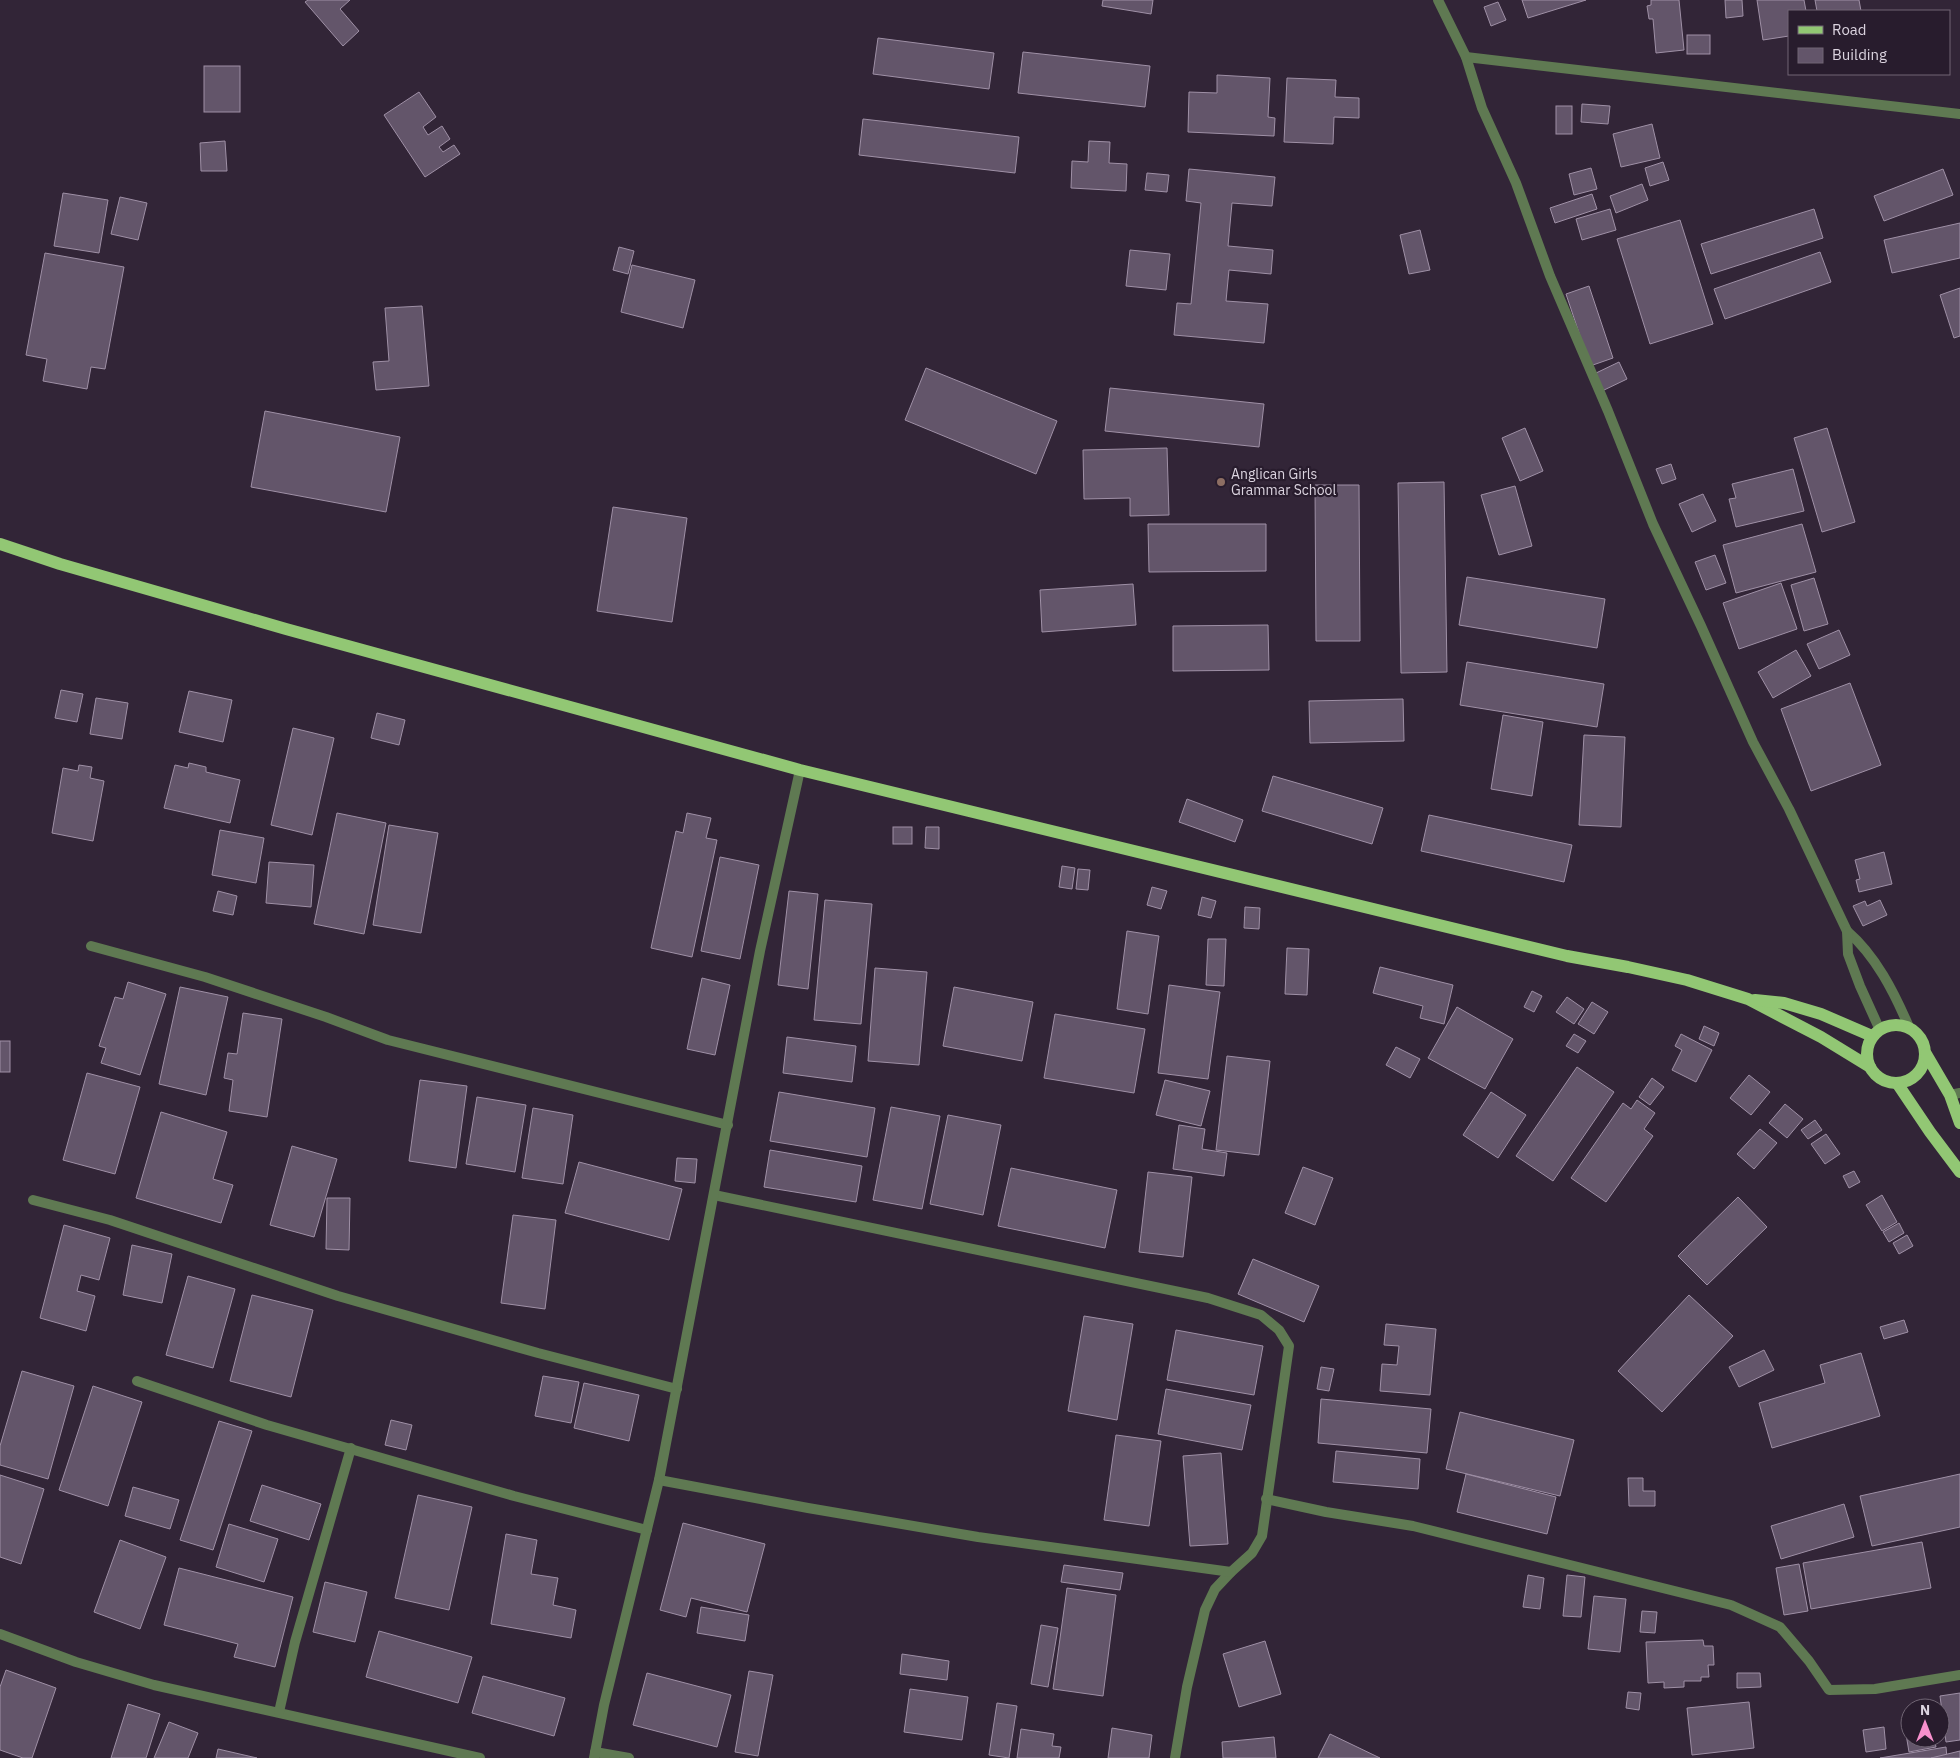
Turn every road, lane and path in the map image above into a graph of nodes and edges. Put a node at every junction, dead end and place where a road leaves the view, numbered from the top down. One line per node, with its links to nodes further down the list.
1 (1438, 0): 2 (street)
2 (1466, 57): 3 (street); 6 (street)
3 (1960, 114)
4 (0, 544): 5 (main road)
5 (800, 770): 8 (main road); 16 (street)
6 (1847, 930): 9 (street); 10 (street)
7 (91, 946): 16 (street)
8 (1748, 1000): 10 (main road); 12 (main road)
9 (1909, 1027): 10 (main road); 11 (main road)
10 (1876, 1032): 12 (main road)
11 (1926, 1054): 13 (main road); 14 (main road)
12 (1870, 1067): 13 (main road)
13 (1897, 1083): 17 (main road)
14 (1955, 1094): 15 (main road)
15 (1960, 1123)
16 (728, 1125): 18 (street)
17 (1960, 1172)
18 (714, 1196): 21 (street); 24 (street)
19 (33, 1200): 21 (street)
20 (137, 1381): 22 (street)
21 (677, 1389): 23 (street)
22 (351, 1448): 25 (street); 29 (street)
23 (659, 1480): 25 (street); 26 (street)
24 (1266, 1499): 26 (street); 28 (street)
25 (647, 1530): 30 (street)
26 (1231, 1572): 33 (street)
27 (0, 1634): 29 (street)
28 (1960, 1676)
29 (279, 1712): 31 (street)
30 (595, 1755): 32 (street)
31 (480, 1758)
32 (629, 1758)
33 (1175, 1758)

